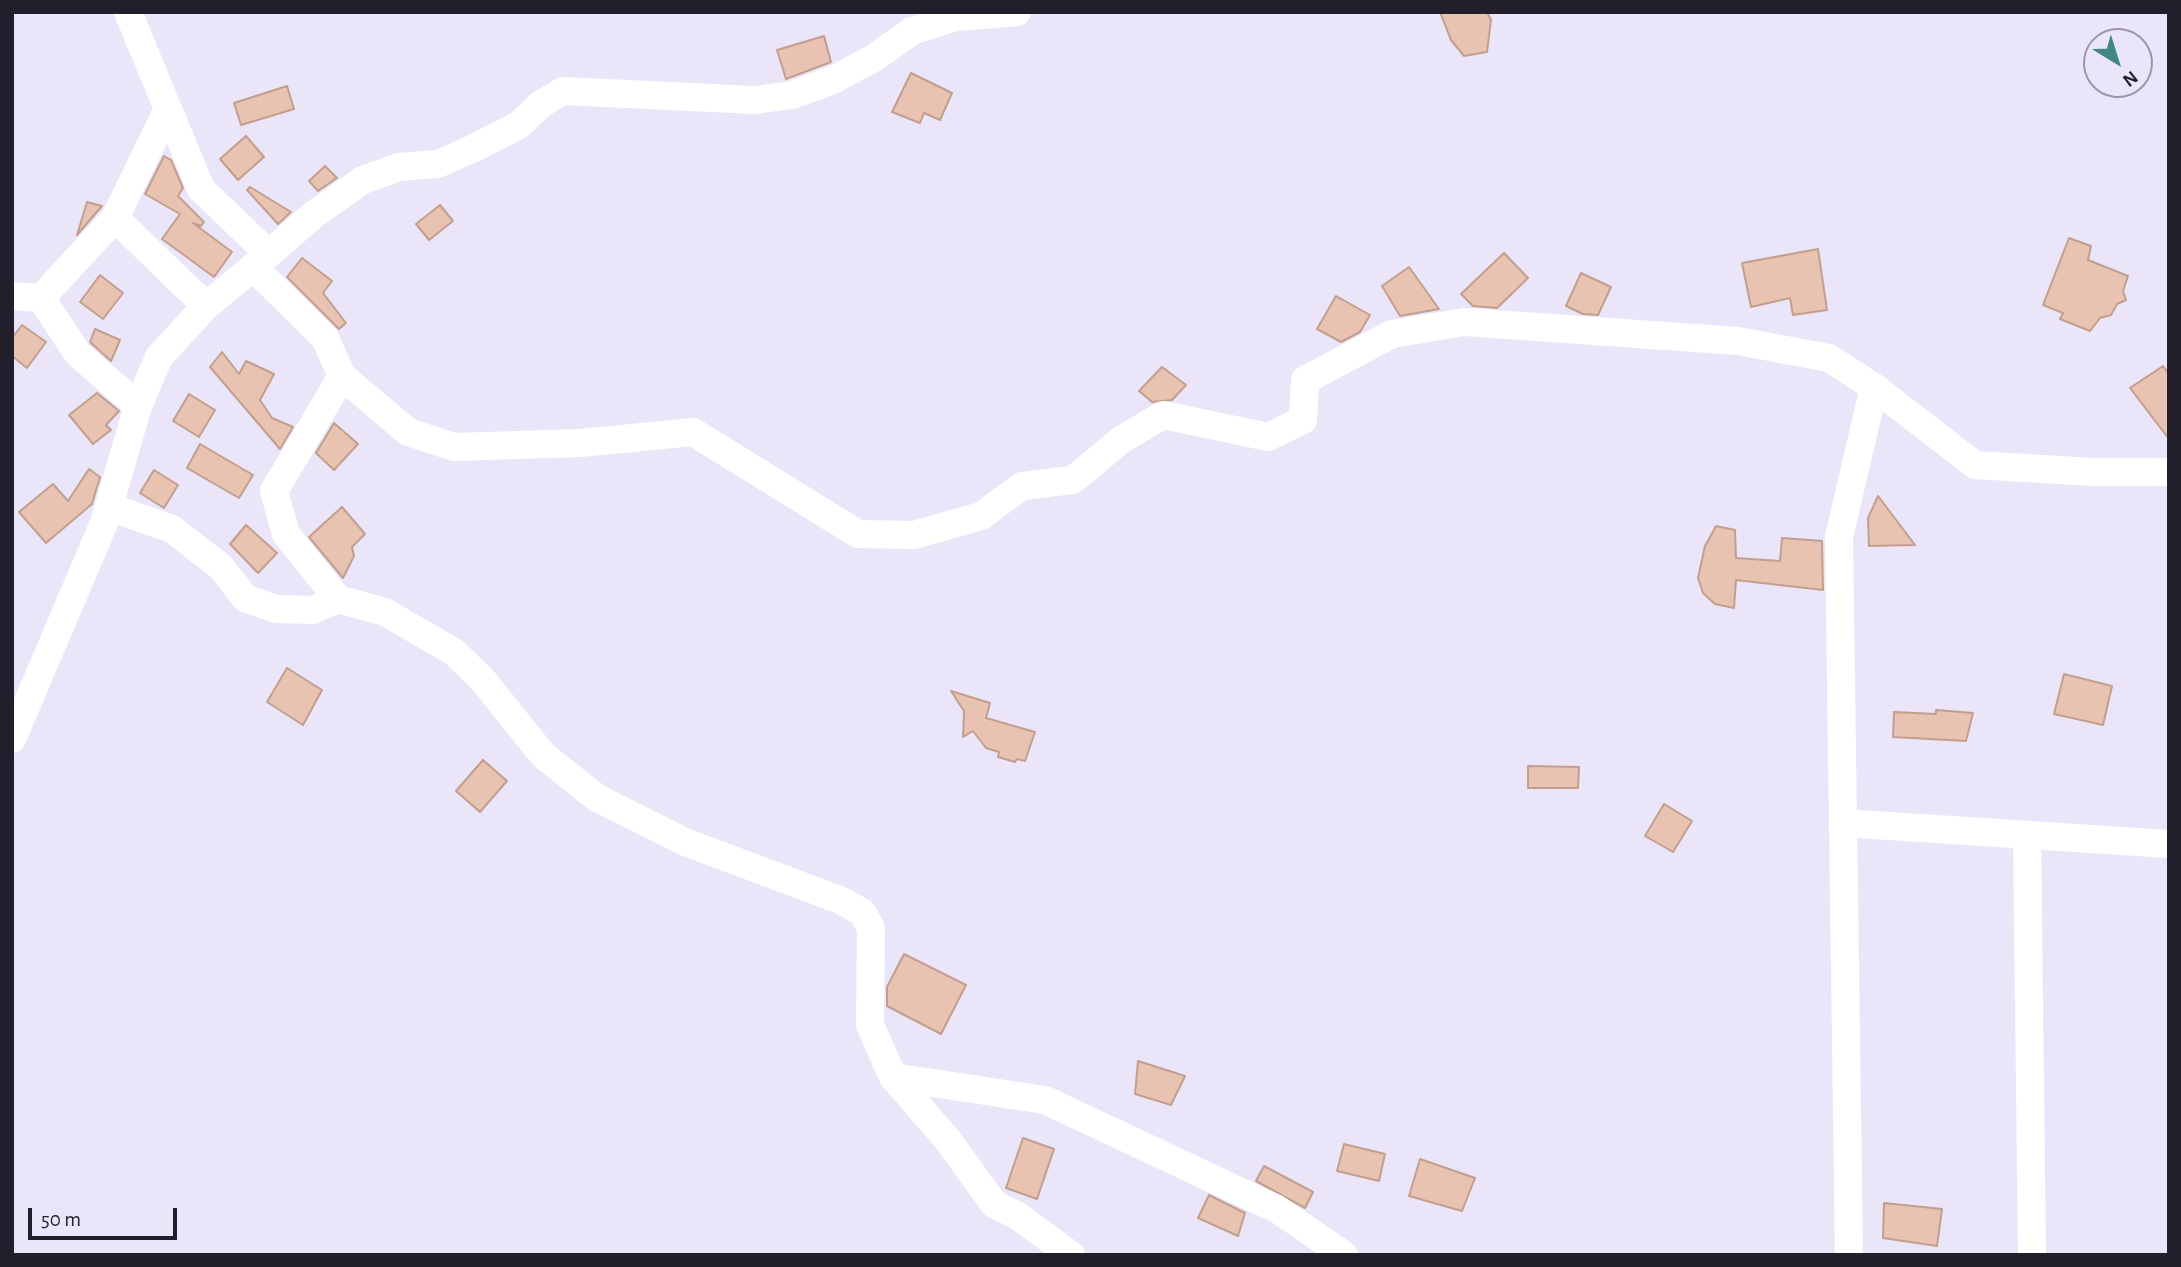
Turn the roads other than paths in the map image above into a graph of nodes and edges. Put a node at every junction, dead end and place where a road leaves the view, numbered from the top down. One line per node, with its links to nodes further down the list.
1 (128, 12): 3 (street)
2 (1017, 12): 5 (street)
3 (167, 111): 4 (street); 5 (street)
4 (115, 218): 7 (street); 8 (street)
5 (261, 261): 8 (street); 9 (street)
6 (12, 296): 7 (street)
7 (41, 299): 11 (street)
8 (206, 306): 11 (street)
9 (342, 376): 10 (street); 14 (street)
10 (1874, 387): 12 (street); 16 (street)
11 (138, 405): 13 (street)
12 (2169, 472)
13 (109, 507): 14 (street); 15 (street)
14 (338, 599): 19 (street)
15 (12, 739)
16 (1843, 823): 17 (street); 22 (street)
17 (2027, 836): 18 (street); 23 (street)
18 (2169, 844)
19 (893, 1077): 20 (street); 21 (street)
20 (1071, 1255)
21 (1344, 1255)
22 (1849, 1255)
23 (2032, 1255)

